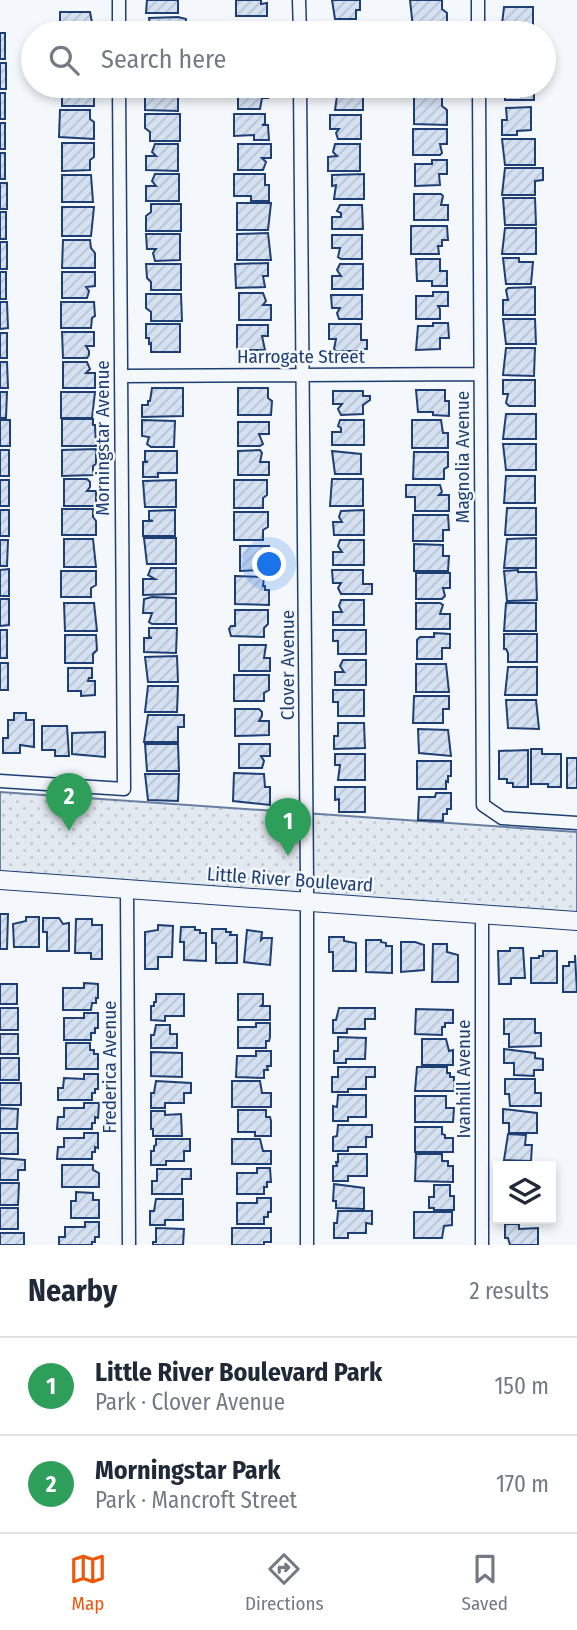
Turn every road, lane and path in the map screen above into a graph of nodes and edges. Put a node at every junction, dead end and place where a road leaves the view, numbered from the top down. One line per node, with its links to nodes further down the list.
1 (118, 0): 4 (street)
2 (299, 0): 5 (street)
3 (478, 0): 6 (street)
4 (119, 21)
5 (300, 21)
6 (478, 21)
7 (119, 98): 12 (street, Morningstar Avenue)
8 (300, 98): 11 (street, Clover Avenue)
9 (479, 98): 10 (street, Magnolia Avenue)
10 (480, 374): 11 (street, Harrogate Street); 14 (street, Magnolia Avenue)
11 (304, 375): 12 (street, Harrogate Street); 17 (street, Clover Avenue)
12 (121, 376): 13 (street, Morningstar Avenue)
13 (0, 781)
14 (577, 822)
15 (0, 880): 16 (street, Little River Boulevard)
16 (127, 889): 17 (street, Little River Boulevard); 20 (street, Frederica Avenue)
17 (307, 900): 18 (street, Little River Boulevard); 21 (street, Clover Avenue)
18 (482, 913): 19 (street, Little River Boulevard); 22 (street, Ivanhill Avenue)
19 (577, 920)
20 (129, 1245)
21 (307, 1245)
22 (482, 1245)

